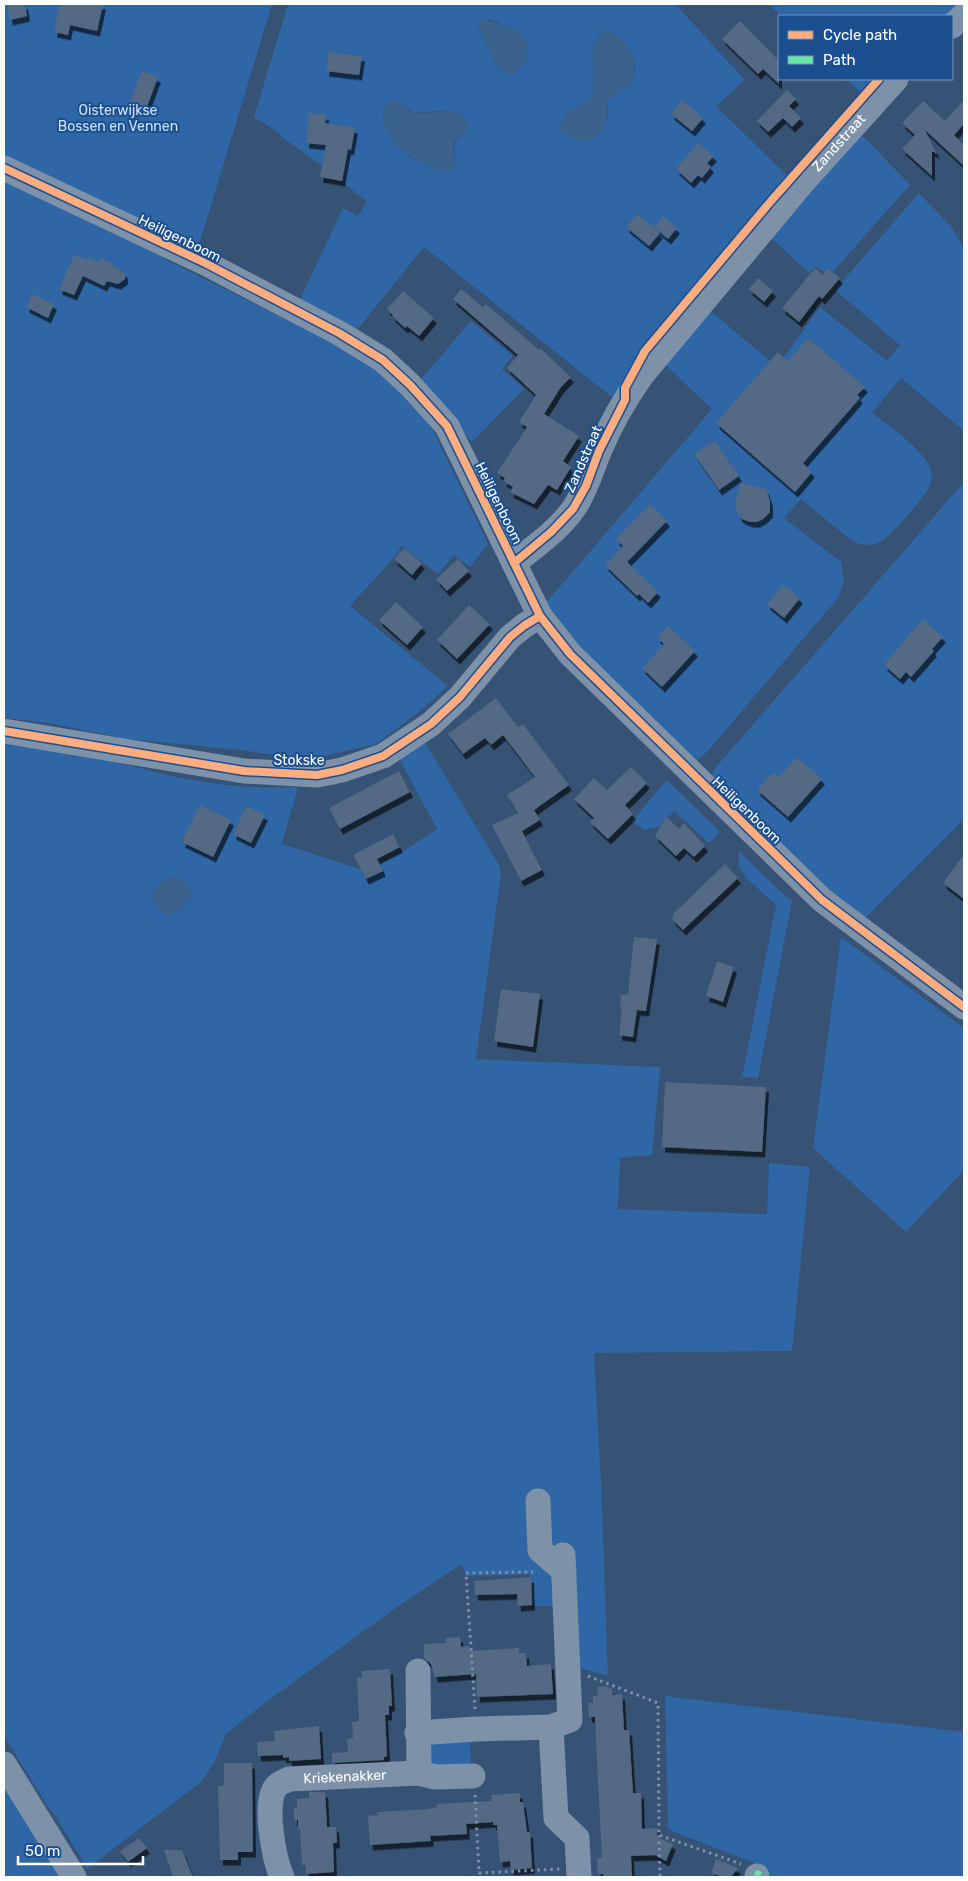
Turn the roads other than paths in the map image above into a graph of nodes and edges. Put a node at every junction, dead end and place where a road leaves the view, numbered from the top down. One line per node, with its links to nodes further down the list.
1 (964, 16): 2 (street)
2 (953, 25)
3 (895, 80): 5 (street, Zandstraat)
4 (4, 168): 5 (street, Heiligenboom)
5 (514, 563): 6 (street, Heiligenboom)
6 (540, 616): 7 (street, Stokske); 8 (street, Heiligenboom)
7 (4, 731)
8 (964, 1007)
9 (538, 1501): 11 (street)
10 (418, 1671): 12 (street)
11 (551, 1727): 12 (street); 16 (street)
12 (417, 1733): 14 (street)
13 (4, 1764): 17 (street)
14 (419, 1773): 15 (street, Kriekenakker); 18 (street, Kriekenakker)
15 (473, 1776)
16 (579, 1873)
17 (74, 1877)
18 (282, 1877)

